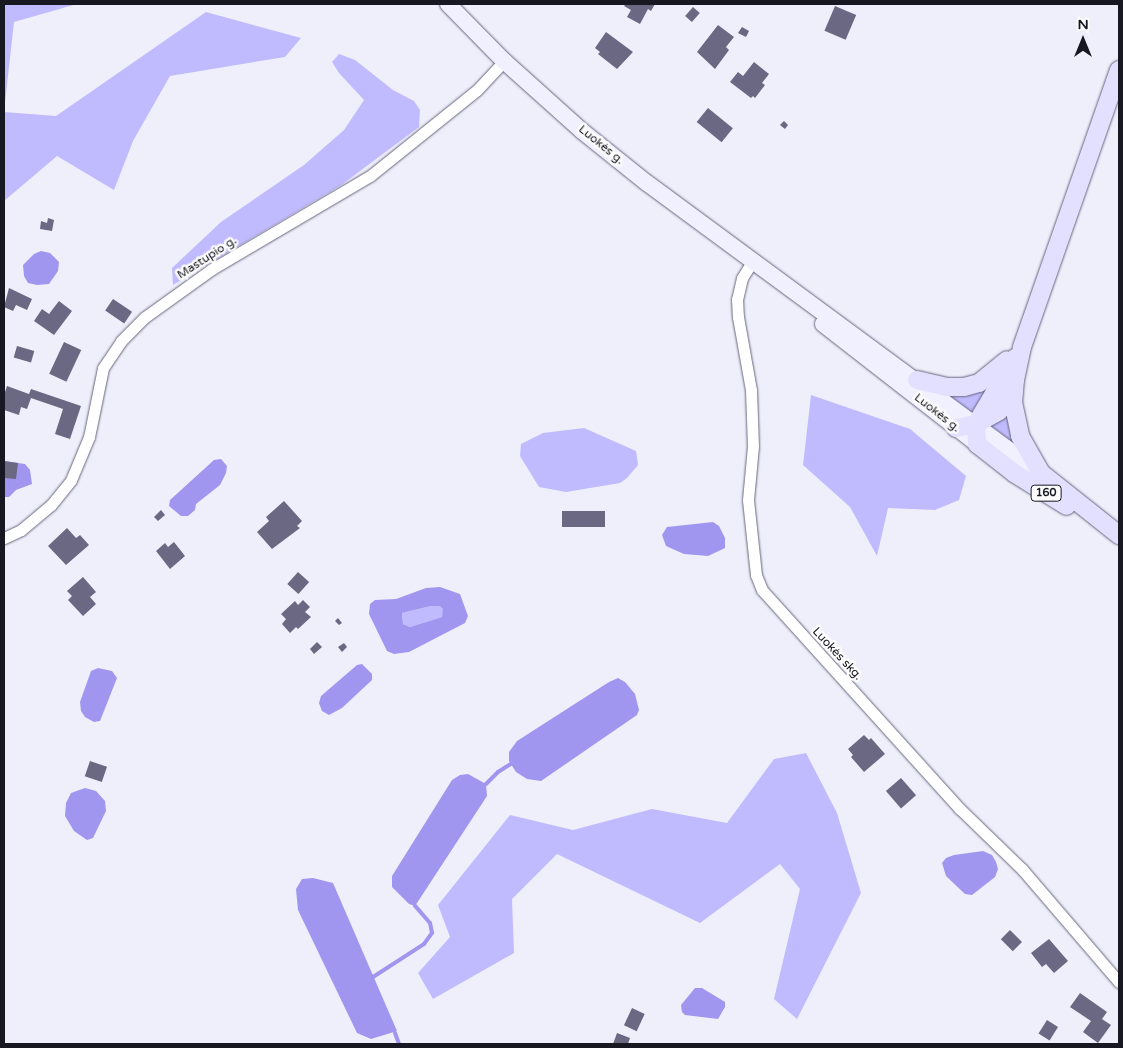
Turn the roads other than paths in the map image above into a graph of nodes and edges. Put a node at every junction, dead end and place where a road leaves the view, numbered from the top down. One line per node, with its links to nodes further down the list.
1 (448, 4): 2 (main road, Luokės g.)
2 (504, 61): 4 (main road, Luokės g.); 14 (street, Mastupio g.)
3 (1119, 70): 6 (main road, 160)
4 (752, 262): 5 (main road, Luokės g.); 15 (street, Luokės skg.)
5 (766, 272): 7 (main road, Luokės g.); 10 (main road, Luokės g.)
6 (1022, 347): 7 (main road); 8 (main road, 160); 9 (main road, 160)
7 (917, 380): 9 (main road, Luokės g.)
8 (1015, 380): 9 (main road, 160); 12 (main road, 160)
9 (976, 424): 10 (main road, 160); 11 (main road); 12 (main road, Luokės g.)
10 (956, 428): 11 (main road, Luokės g.)
11 (977, 444): 13 (main road, Luokės g. / 160)
12 (1041, 473): 13 (main road, Luokės g. / 160)
13 (1119, 537)
14 (4, 538)
15 (1119, 982)

